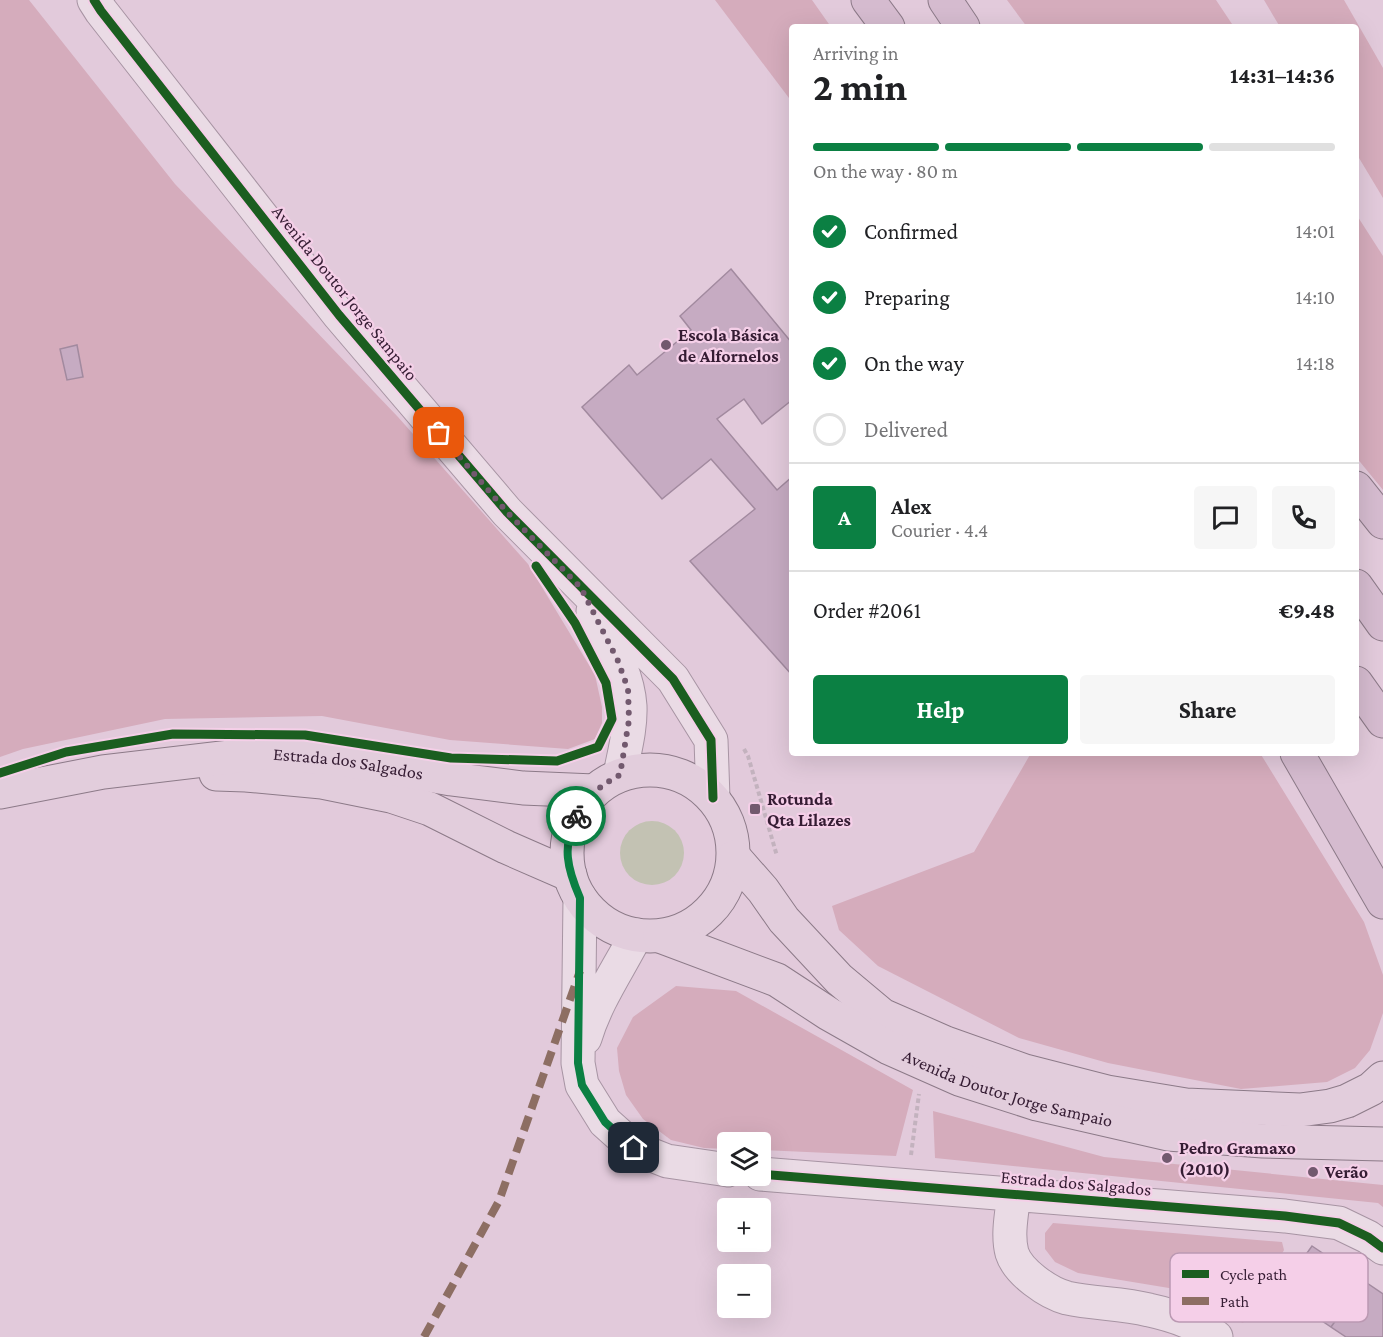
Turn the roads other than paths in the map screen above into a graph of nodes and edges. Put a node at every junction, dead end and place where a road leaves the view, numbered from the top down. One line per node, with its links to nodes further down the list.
1 (94, 0): 8 (street, Avenida Doutor Jorge Sampaio)
2 (867, 0): 4 (highway)
3 (945, 0): 5 (highway)
4 (886, 24)
5 (961, 24)
6 (1359, 492): 7 (highway)
7 (1383, 522)
8 (581, 588): 15 (street, Avenida Doutor Jorge Sampaio); 17 (street, Avenida Doutor Jorge Sampaio)
9 (1359, 590): 10 (highway)
10 (1383, 624)
11 (1359, 686): 12 (highway)
12 (1383, 721)
13 (1299, 756): 20 (highway)
14 (104, 772): 15 (main road, Estrada dos Salgados); 16 (main road, Estrada dos Salgados); 19 (main road, Estrada dos Salgados)
15 (607, 783): 17 (main road); 19 (main road)
16 (0, 792)
17 (713, 798): 18 (main road)
18 (734, 857): 21 (main road); 23 (main road, Avenida Doutor Jorge Sampaio)
19 (575, 887): 21 (main road); 22 (street)
20 (1383, 902)
21 (648, 936): 22 (street); 24 (main road, Avenida Doutor Jorge Sampaio)
22 (578, 1063): 25 (street)
23 (1383, 1078)
24 (1383, 1144)
25 (717, 1168)
26 (771, 1175): 27 (street, Estrada dos Salgados)
27 (1014, 1194): 28 (street, Estrada dos Salgados); 29 (street)
28 (1383, 1248)
29 (1170, 1316)
30 (1188, 1322): 31 (street)
31 (1216, 1337)

